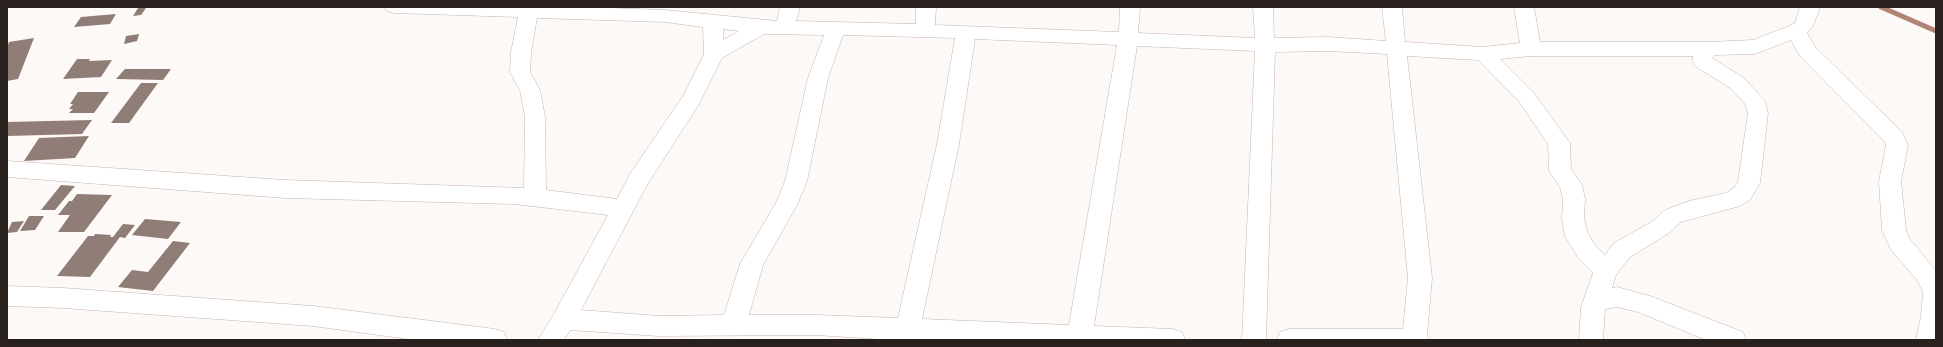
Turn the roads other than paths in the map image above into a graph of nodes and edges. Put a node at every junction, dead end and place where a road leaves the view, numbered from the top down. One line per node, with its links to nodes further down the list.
1 (394, 7): 2 (street)
2 (403, 7): 10 (street)
3 (790, 7): 14 (street)
4 (926, 7): 17 (street)
5 (1130, 7): 19 (street)
6 (1264, 7): 20 (street)
7 (1392, 7): 21 (street)
8 (1524, 7): 23 (street)
9 (1810, 7): 16 (street)
10 (530, 9): 11 (street); 27 (street)
11 (665, 11): 12 (street)
12 (713, 22): 13 (street); 24 (street)
13 (761, 27): 14 (street); 24 (street)
14 (785, 27): 15 (street)
15 (836, 29): 17 (street); 33 (street)
16 (1796, 31): 22 (street); 45 (street)
17 (925, 32): 18 (street)
18 (966, 32): 19 (street); 35 (street)
19 (1128, 39): 20 (street); 36 (street)
20 (1264, 45): 21 (street); 40 (street)
21 (1396, 48): 25 (street); 42 (street)
22 (1709, 49): 23 (street); 29 (street)
23 (1531, 50): 25 (street)
24 (714, 54): 28 (street)
25 (1483, 54): 29 (street)
26 (7, 169): 27 (street)
27 (535, 198): 28 (street)
28 (623, 208): 32 (street)
29 (1606, 271): 31 (street)
30 (7, 296): 37 (street)
31 (1595, 300): 43 (street); 44 (street)
32 (564, 318): 34 (street); 38 (street)
33 (734, 324): 34 (street); 35 (street)
34 (659, 333)
35 (906, 334): 36 (street)
36 (1079, 338): 39 (street)
37 (495, 340)
38 (550, 340)
39 (1173, 340)
40 (1254, 340)
41 (1289, 340): 42 (street)
42 (1416, 340)
43 (1591, 340)
44 (1734, 340)
45 (1928, 340)

